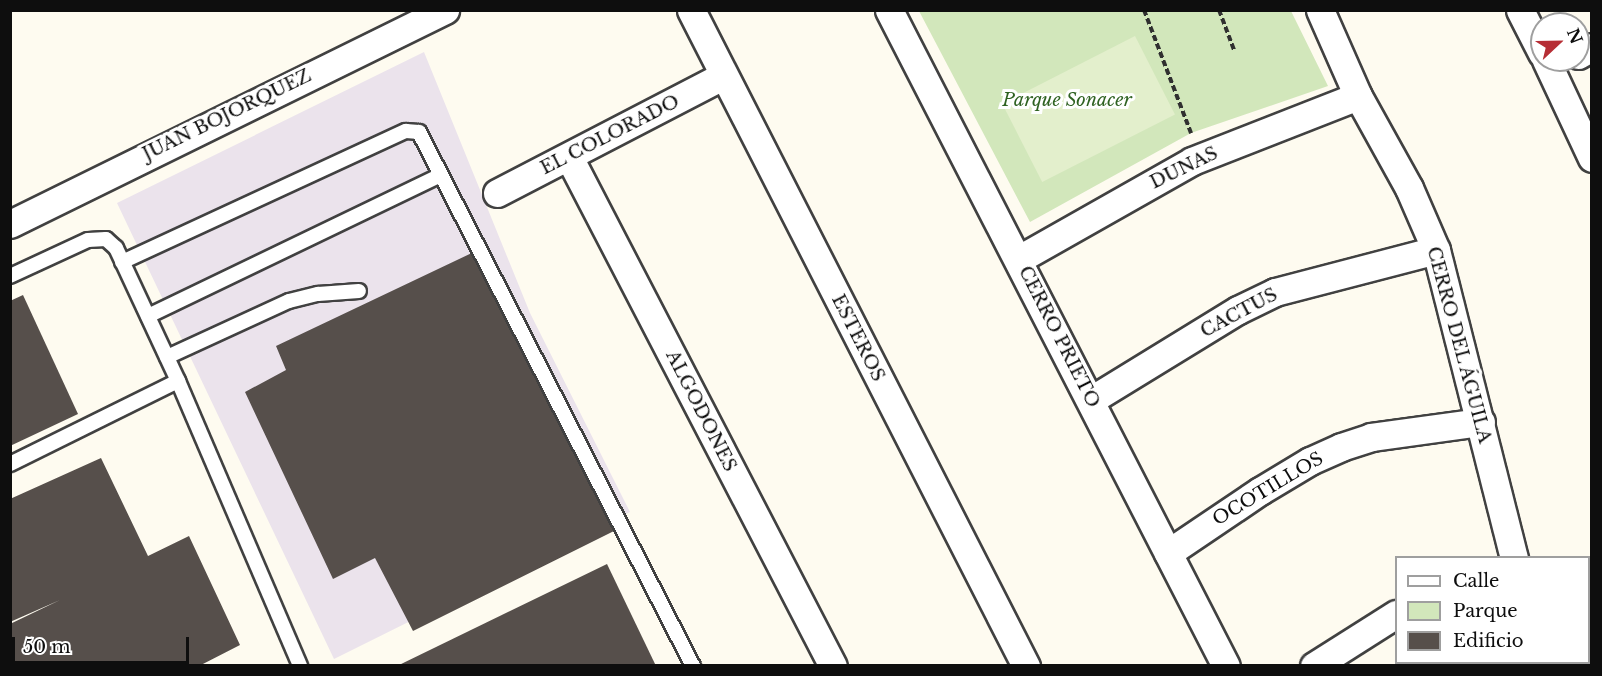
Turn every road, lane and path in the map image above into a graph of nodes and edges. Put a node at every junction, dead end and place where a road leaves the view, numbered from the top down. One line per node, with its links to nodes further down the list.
1 (445, 10): 8 (street, JUAN BOJORQUEZ)
2 (691, 10): 12 (street, ESTEROS)
3 (889, 10): 21 (street, CERRO PRIETO)
4 (1144, 10): 14 (path)
5 (1219, 10): 10 (path)
6 (1320, 10): 13 (street, CERRO DEL ÁGUILA)
7 (1520, 10): 9 (street)
8 (403, 20): 19 (street, JUAN BOJORQUEZ)
9 (1530, 26)
10 (1234, 51)
11 (1557, 72): 16 (street)
12 (723, 76): 15 (street, EL COLORADO); 37 (street, ESTEROS)
13 (1358, 96): 20 (street, CERRO DEL ÁGUILA); 21 (street, DUNAS)
14 (1191, 133)
15 (569, 157): 18 (street, EL COLORADO); 36 (street, ALGODONES)
16 (1592, 158)
17 (441, 175): 22 (lane); 25 (lane); 35 (lane)
18 (497, 193)
19 (10, 224)
20 (1436, 250): 28 (street, CACTUS); 29 (street, CERRO DEL ÁGUILA)
21 (1019, 259): 28 (street, CERRO PRIETO)
22 (122, 262): 23 (lane); 25 (lane)
23 (10, 276)
24 (359, 291): 26 (lane)
25 (148, 316): 26 (lane)
26 (167, 357): 27 (lane)
27 (178, 381): 30 (lane); 34 (lane)
28 (1091, 400): 31 (street, CERRO PRIETO)
29 (1481, 422): 31 (street, OCOTILLOS); 32 (street, CERRO DEL ÁGUILA)
30 (10, 464)
31 (1168, 553): 38 (street, CERRO PRIETO)
32 (1514, 556)
33 (1395, 615): 39 (street)
34 (300, 666)
35 (693, 666)
36 (833, 666)
37 (1026, 666)
38 (1226, 666)
39 (1314, 666)

